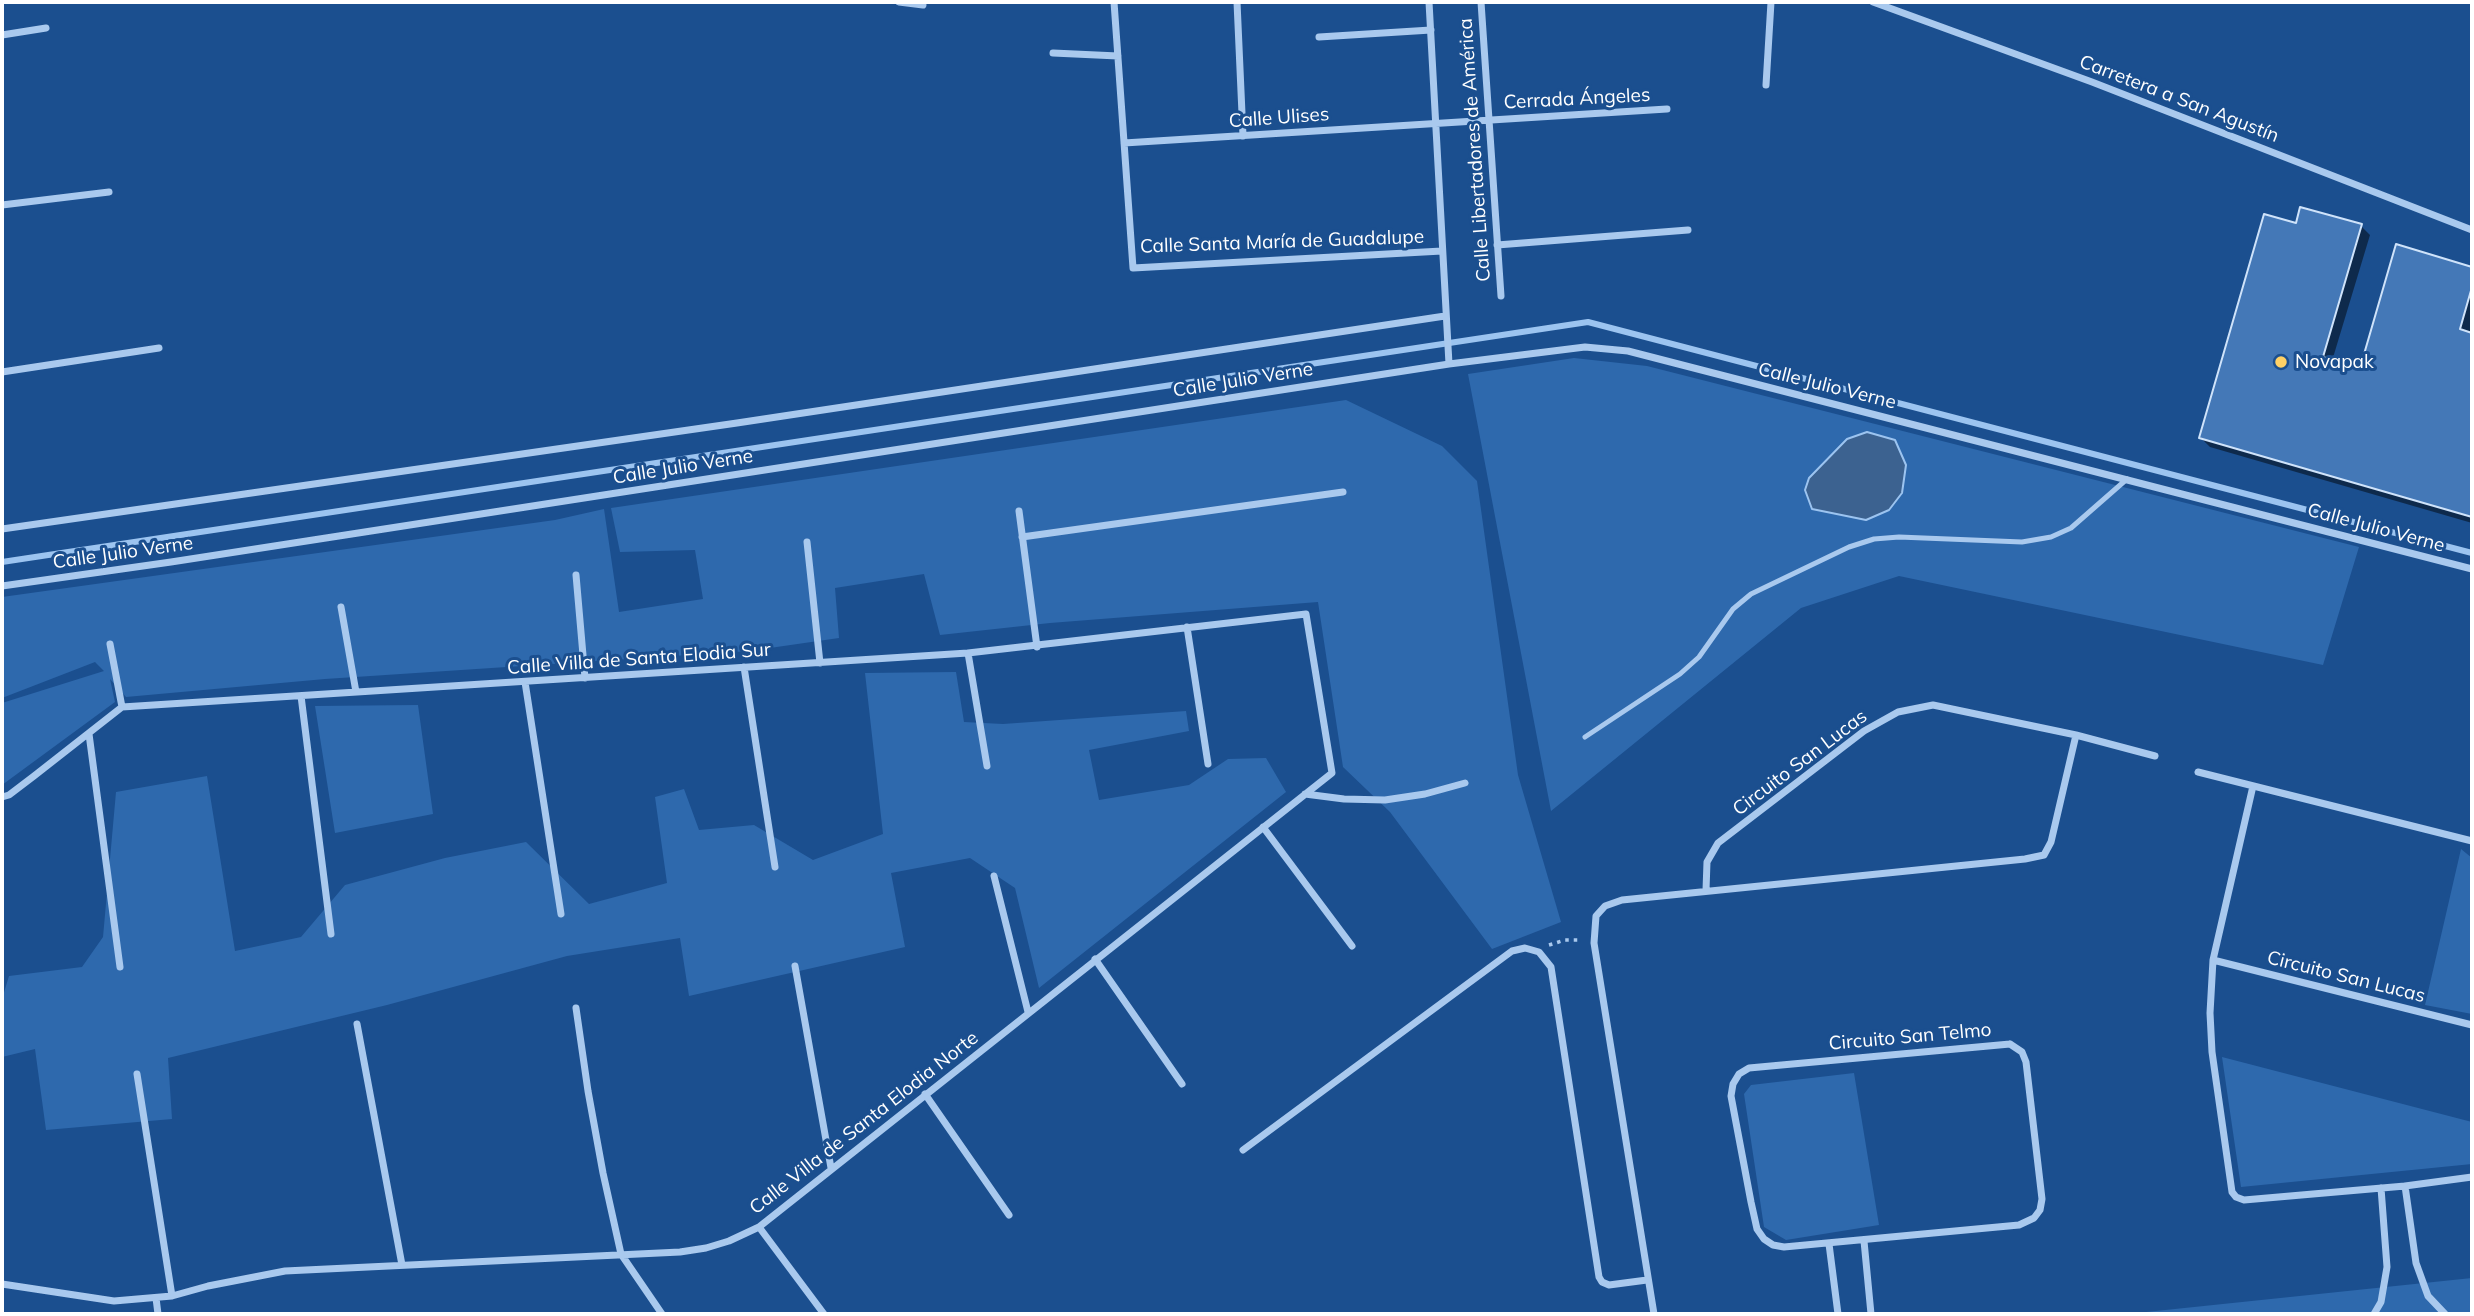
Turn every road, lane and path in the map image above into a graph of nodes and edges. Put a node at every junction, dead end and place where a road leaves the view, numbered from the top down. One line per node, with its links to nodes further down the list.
1 (900, 2): 8 (street)
2 (1114, 2): 14 (street, Calle Santa María de Guadalupe)
3 (1237, 2): 19 (street)
4 (1429, 2): 10 (street, Calle Libertadores de América)
5 (1481, 2): 17 (street, Calle Libertadores de América)
6 (1771, 2): 15 (street)
7 (1873, 2): 24 (street, Carretera a San Agustín)
8 (923, 3)
9 (46, 28): 11 (street)
10 (1431, 30): 12 (street); 18 (street, Calle Libertadores de América)
11 (2, 35)
12 (1320, 37)
13 (1053, 53): 14 (street)
14 (1118, 56): 20 (street, Calle Santa María de Guadalupe)
15 (1766, 85)
16 (1667, 109): 17 (street, Cerrada Ángeles)
17 (1489, 120): 18 (street, Cerrada Ángeles); 25 (street, Calle Libertadores de América)
18 (1436, 123): 19 (street, Calle Ulises); 26 (street, Calle Libertadores de América)
19 (1243, 136): 20 (street, Calle Ulises)
20 (1124, 143): 26 (street, Calle Santa María de Guadalupe)
21 (110, 192): 22 (street)
22 (2, 205)
23 (1688, 230): 25 (street)
24 (2472, 230)
25 (1497, 245): 27 (street, Calle Libertadores de América)
26 (1442, 251): 28 (street, Calle Libertadores de América)
27 (1501, 296)
28 (1446, 316): 30 (street, Calle Libertadores de América); 35 (street)
29 (159, 348): 31 (street)
30 (1449, 364): 32 (street, Calle Julio Verne); 40 (street, Calle Julio Verne)
31 (2, 372)
32 (2127, 479): 38 (street, Calle Julio Verne); 56 (lane)
33 (1343, 492): 36 (street)
34 (1019, 512): 36 (street)
35 (2, 529)
36 (1022, 537): 45 (street)
37 (807, 542): 47 (street)
38 (2472, 569)
39 (576, 575): 49 (street)
40 (2, 586)
41 (341, 607): 51 (street)
42 (1306, 614): 43 (street, Calle Villa de Santa Elodia Sur); 63 (street, Calle Villa de Santa Elodia Norte)
43 (1187, 627): 45 (street, Calle Villa de Santa Elodia Sur); 58 (street)
44 (110, 644): 53 (street)
45 (1037, 647): 46 (street, Calle Villa de Santa Elodia Sur)
46 (968, 653): 47 (street, Calle Villa de Santa Elodia Sur); 59 (street)
47 (820, 663): 48 (street, Calle Villa de Santa Elodia Sur)
48 (744, 667): 49 (street, Calle Villa de Santa Elodia Sur); 67 (street)
49 (585, 678): 50 (street, Calle Villa de Santa Elodia Sur)
50 (525, 682): 51 (street, Calle Villa de Santa Elodia Sur); 70 (street)
51 (356, 692): 52 (street, Calle Villa de Santa Elodia Sur)
52 (301, 696): 53 (street, Calle Villa de Santa Elodia Sur); 71 (street)
53 (122, 707): 54 (street)
54 (89, 734): 64 (street); 78 (street)
55 (2076, 735): 57 (street, Circuito San Lucas); 69 (street, Circuito San Lucas); 69 (street)
56 (1585, 737)
57 (2155, 756)
58 (1208, 764)
59 (987, 766)
60 (2198, 772): 62 (street)
61 (1465, 783): 63 (street)
62 (2253, 786): 66 (street); 76 (street)
63 (1305, 794): 65 (street, Calle Villa de Santa Elodia Norte)
64 (2, 797)
65 (1263, 827): 73 (street); 75 (street, Calle Villa de Santa Elodia Norte)
66 (2472, 841)
67 (775, 867)
68 (994, 876): 80 (street)
69 (1706, 890): 72 (street)
70 (561, 914)
71 (331, 934)
72 (1594, 943): 74 (path); 97 (street)
73 (1352, 946)
74 (1539, 952): 86 (street); 97 (street)
75 (1095, 959): 80 (street, Calle Villa de Santa Elodia Norte); 84 (street)
76 (2213, 960): 82 (street, Circuito San Lucas); 90 (street)
77 (795, 966): 87 (street)
78 (120, 967)
79 (576, 1008): 95 (street)
80 (1028, 1012): 85 (street, Calle Villa de Santa Elodia Norte)
81 (357, 1024): 96 (street)
82 (2472, 1025)
83 (138, 1073): 99 (street)
84 (1182, 1084)
85 (925, 1094): 87 (street, Calle Villa de Santa Elodia Norte); 91 (street)
86 (1243, 1150)
87 (831, 1168): 92 (street, Calle Villa de Santa Elodia Norte)
88 (2472, 1177): 89 (street)
89 (2405, 1186): 90 (street); 108 (street)
90 (2381, 1188): 107 (street)
91 (1009, 1215)
92 (759, 1227): 95 (street, Calle Villa de Santa Elodia Norte); 103 (street)
93 (1864, 1241): 94 (street, Circuito San Telmo); 94 (street, Circuito San Telmo); 106 (street)
94 (1829, 1244): 105 (street)
95 (621, 1254): 96 (street, Calle Villa de Santa Elodia Norte); 102 (street)
96 (402, 1265): 99 (street, Calle Villa de Santa Elodia Norte)
97 (1647, 1280): 104 (street)
98 (2, 1284): 100 (street, Calle Villa de Santa Elodia Norte)
99 (172, 1296): 100 (street, Calle Villa de Santa Elodia Norte)
100 (156, 1298): 101 (street)
101 (158, 1314)
102 (662, 1314)
103 (824, 1314)
104 (1654, 1314)
105 (1838, 1314)
106 (1871, 1314)
107 (2374, 1314)
108 (2445, 1314)

